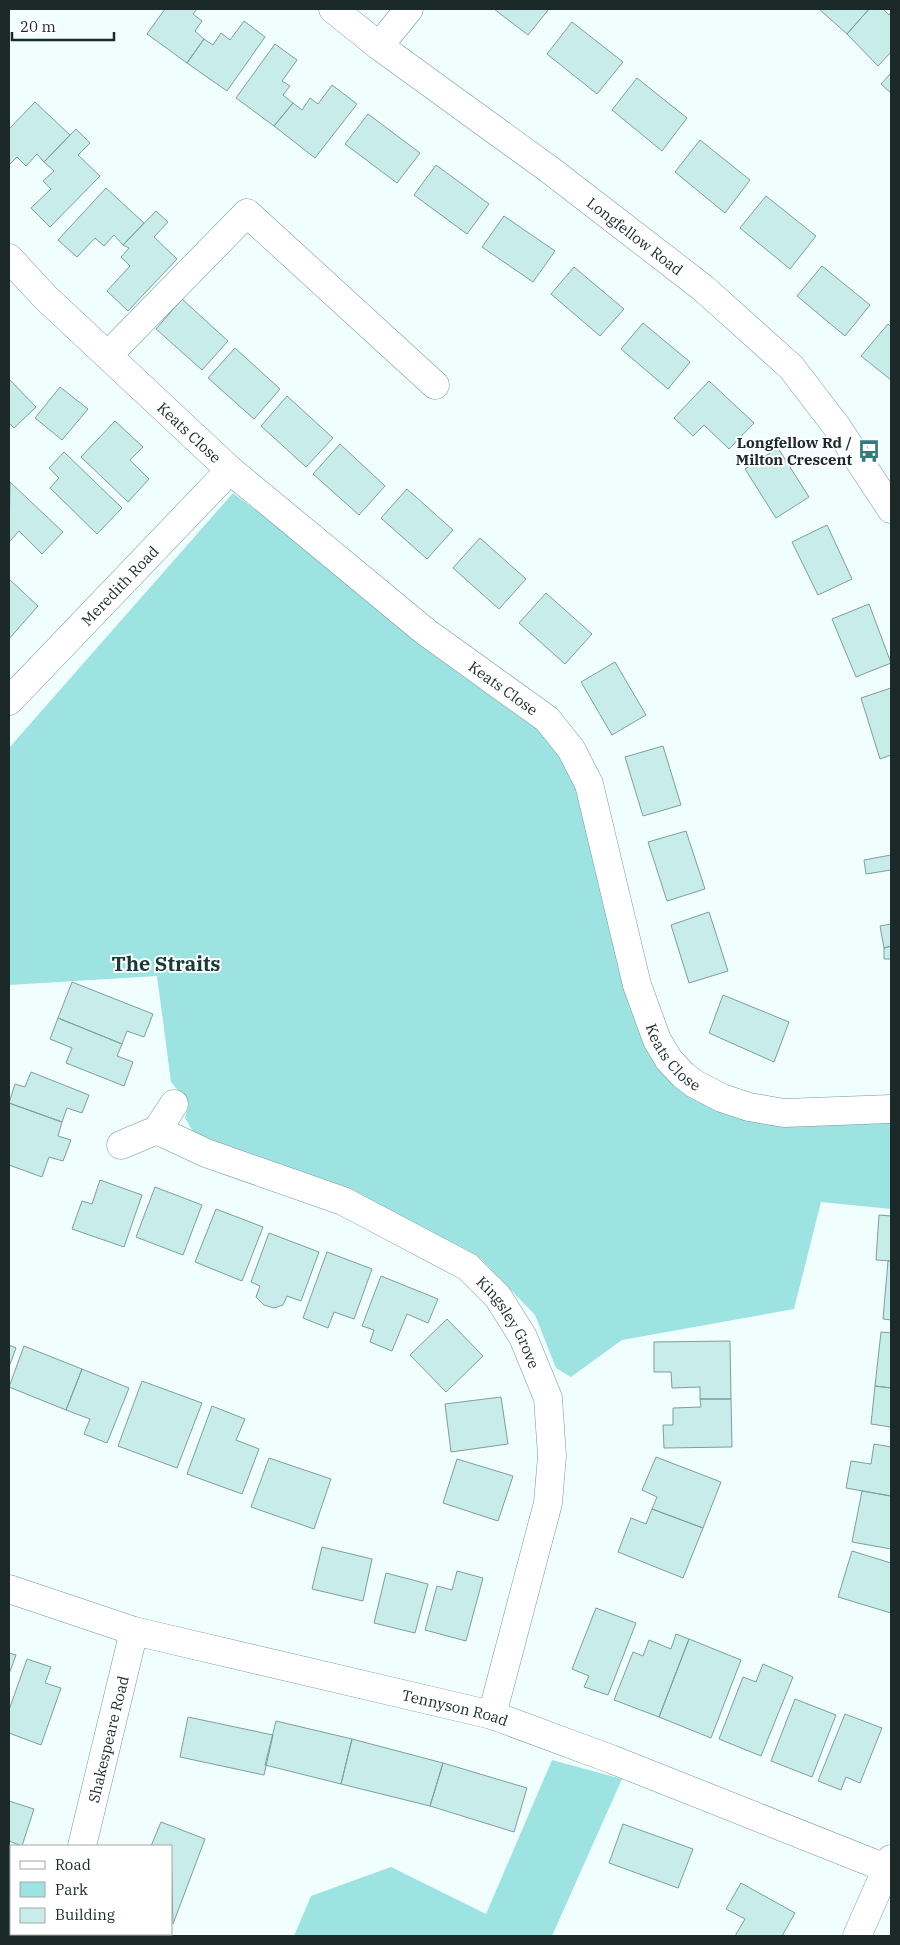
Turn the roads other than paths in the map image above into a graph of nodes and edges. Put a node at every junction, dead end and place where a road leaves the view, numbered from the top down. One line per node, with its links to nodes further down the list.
1 (332, 9): 3 (street, Longfellow Road)
2 (410, 9): 3 (street)
3 (379, 46): 8 (street, Longfellow Road)
4 (9, 258): 5 (street, Keats Close)
5 (108, 355): 6 (street); 7 (street, Keats Close)
6 (436, 385)
7 (230, 470): 9 (street, Meredith Road); 11 (street, Keats Close)
8 (891, 508)
9 (9, 701)
10 (174, 1104): 12 (street)
11 (891, 1109)
12 (157, 1130): 13 (street); 16 (street, Kingsley Grove)
13 (121, 1145)
14 (9, 1589): 15 (street, Tennyson Road)
15 (134, 1631): 16 (street, Tennyson Road); 17 (street, Shakespeare Road)
16 (492, 1715): 18 (street, Tennyson Road)
17 (82, 1845)
18 (889, 1864): 19 (street)
19 (857, 1936)

